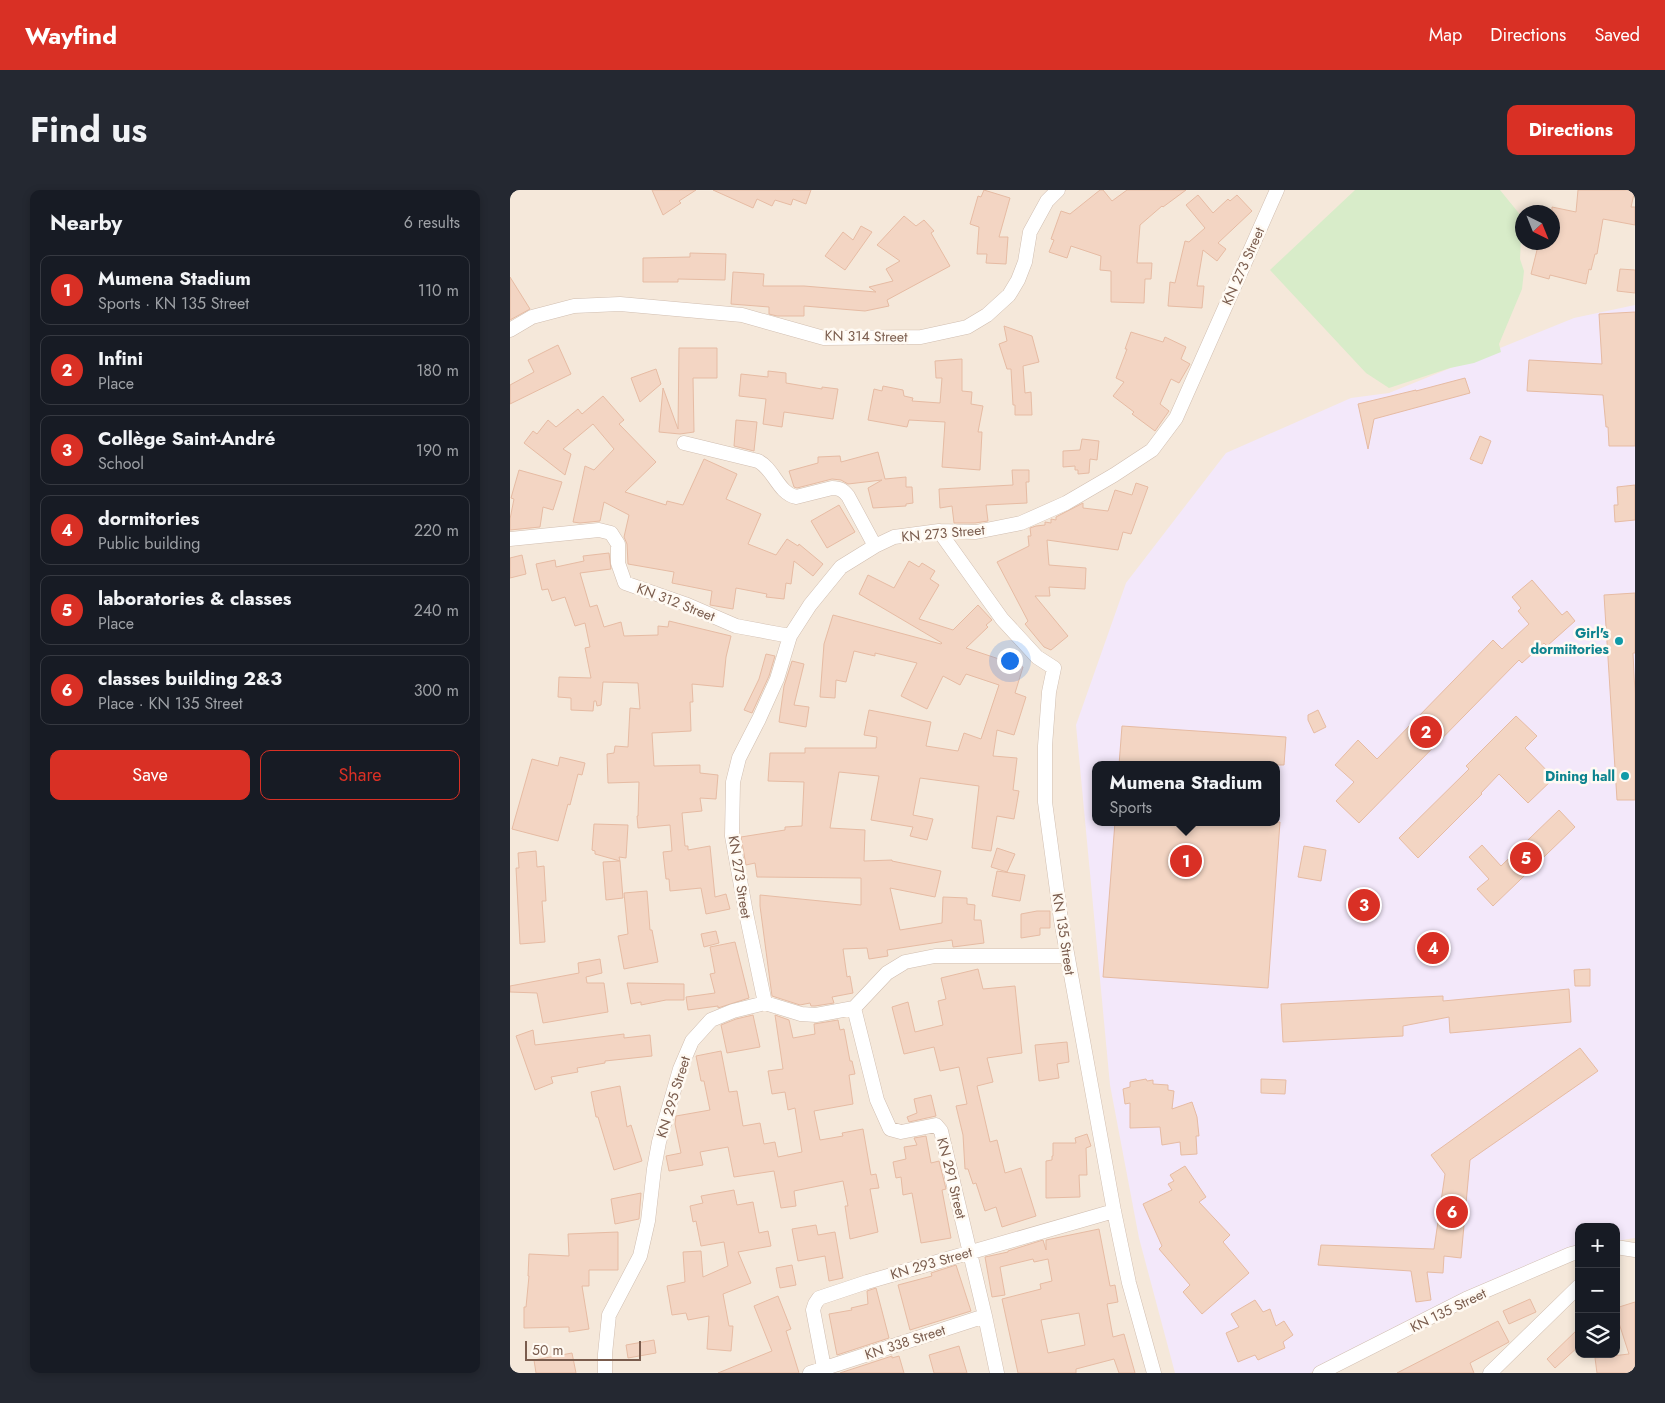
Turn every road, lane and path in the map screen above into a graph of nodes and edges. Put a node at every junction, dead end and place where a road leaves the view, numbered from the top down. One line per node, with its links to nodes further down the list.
1 (1058, 190): 3 (street, KN 314 Street)
2 (1277, 190): 5 (street, KN 273 Street)
3 (510, 330)
4 (684, 443): 7 (street)
5 (939, 531): 7 (street, KN 273 Street); 9 (street, KN 135 Street)
6 (510, 539): 8 (street, KN 312 Street)
7 (875, 546): 8 (street, KN 273 Street)
8 (790, 636): 10 (street, KN 273 Street)
9 (1067, 956): 11 (street); 12 (street, KN 135 Street)
10 (765, 1003): 11 (street); 20 (street, KN 295 Street)
11 (854, 1008): 15 (street, KN 291 Street)
12 (1114, 1211): 15 (street, KN 293 Street); 23 (street, KN 135 Street)
13 (1620, 1248): 14 (street)
14 (1635, 1250)
15 (970, 1252): 18 (street, KN 291 Street); 19 (street, KN 293 Street)
16 (1575, 1253): 24 (street, KN 135 Street)
17 (1575, 1290): 25 (street)
18 (985, 1316): 19 (street, KN 338 Street); 22 (street, KN 291 Street)
19 (825, 1371): 21 (street, KN 338 Street)
20 (605, 1373)
21 (810, 1373)
22 (997, 1373)
23 (1154, 1373)
24 (1320, 1373)
25 (1490, 1373)

